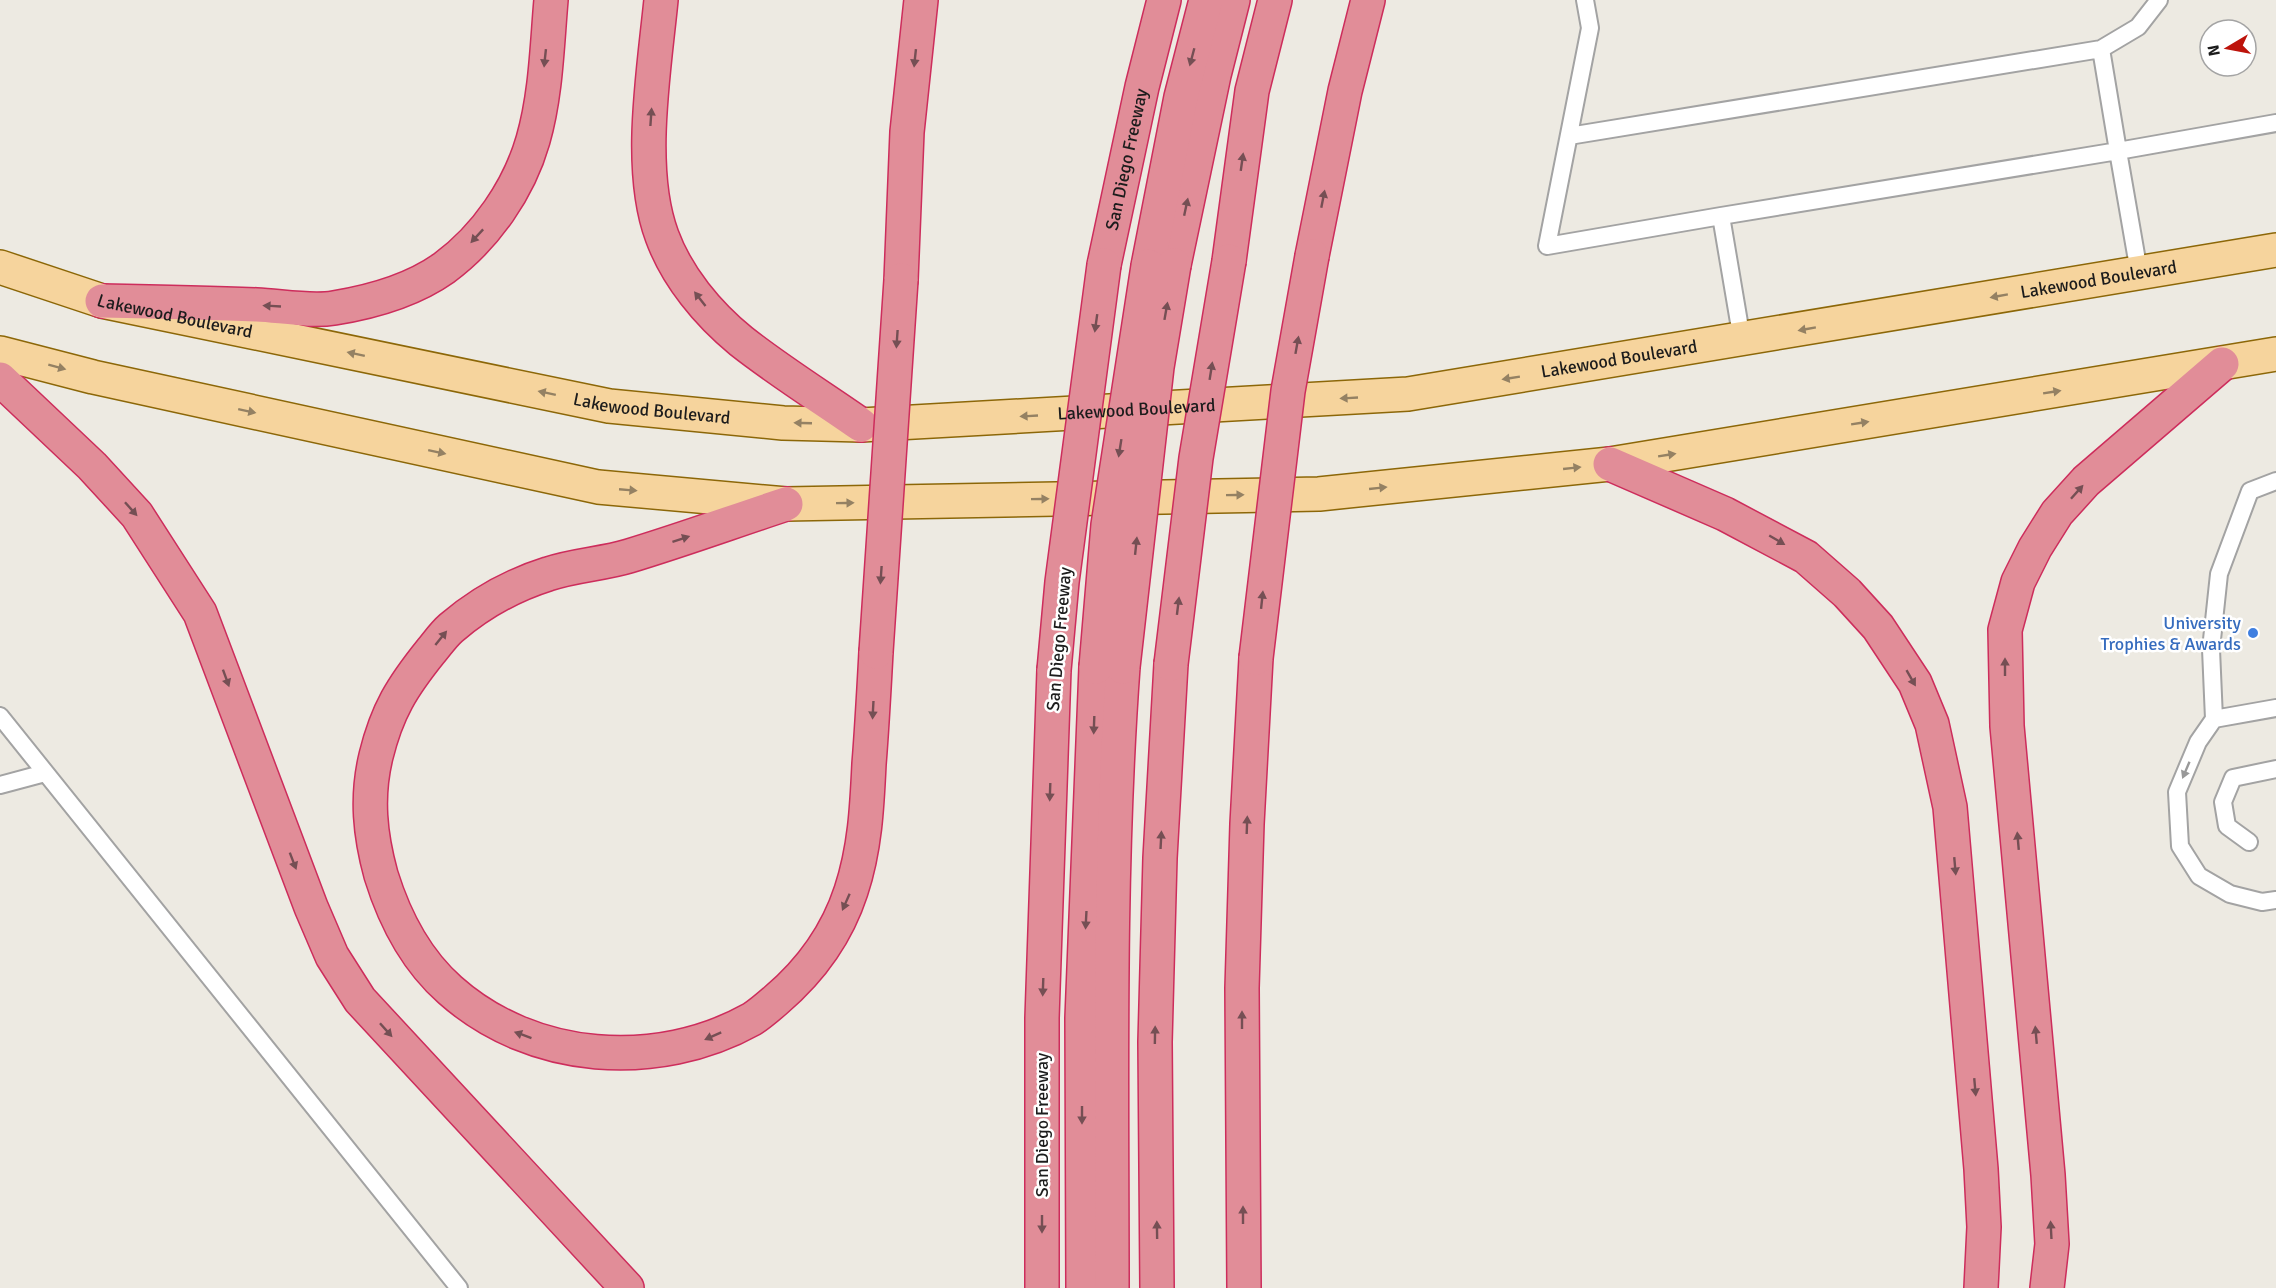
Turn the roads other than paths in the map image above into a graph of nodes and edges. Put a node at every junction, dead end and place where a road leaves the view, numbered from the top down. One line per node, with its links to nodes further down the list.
1 (551, 0): 22 (highway, one-way to 22)
2 (661, 0): 28 (highway, one-way to 2)
3 (921, 0): 31 (highway, one-way to 31, bridge)
4 (1149, 0): 13 (highway)
5 (1164, 0): 13 (highway, San Diego Freeway)
6 (1206, 0): 19 (highway, one-way to 19)
7 (1233, 0): 19 (highway, one-way to 7)
8 (1275, 0): 47 (highway, one-way to 8, bridge)
9 (1368, 0): 41 (highway, one-way to 9, bridge)
10 (1585, 0): 15 (lane)
11 (2159, 0): 12 (lane)
12 (2101, 49): 15 (lane); 16 (lane)
13 (1142, 87): 44 (highway, San Diego Freeway, one-way to 44, bridge)
14 (2276, 123): 16 (lane)
15 (1569, 136): 17 (lane)
16 (2118, 152): 17 (lane); 21 (lane)
17 (1721, 216): 23 (lane)
18 (2276, 250): 21 (main road, Lakewood Boulevard)
19 (1161, 265): 32 (highway, bridge)
20 (0, 267): 22 (main road, Lakewood Boulevard)
21 (2139, 272): 23 (main road, Lakewood Boulevard, one-way to 23)
22 (102, 301): 28 (main road, Lakewood Boulevard, one-way to 22)
23 (1742, 340): 28 (main road, Lakewood Boulevard, one-way to 28)
24 (0, 353): 31 (main road, one-way to 31)
25 (2276, 354): 26 (main road)
26 (2222, 364): 29 (main road, one-way to 26); 49 (highway, one-way to 26)
27 (0, 378): 43 (highway, one-way to 43)
28 (861, 425)
29 (1610, 464): 31 (main road, one-way to 29); 48 (highway, one-way to 48)
30 (2276, 481): 35 (lane)
31 (786, 504)
32 (1109, 667): 45 (highway, one-way to 45); 46 (highway)
33 (2276, 708): 35 (lane)
34 (0, 716): 37 (lane)
35 (2214, 719): 40 (lane, one-way to 40)
36 (2276, 769): 39 (lane)
37 (45, 773): 38 (lane); 42 (lane)
38 (0, 785)
39 (2249, 842)
40 (2276, 900)
41 (1246, 1283)
42 (459, 1288)
43 (627, 1288)
44 (1042, 1288)
45 (1083, 1288)
46 (1112, 1288)
47 (1157, 1288)
48 (1981, 1288)
49 (2047, 1288)

